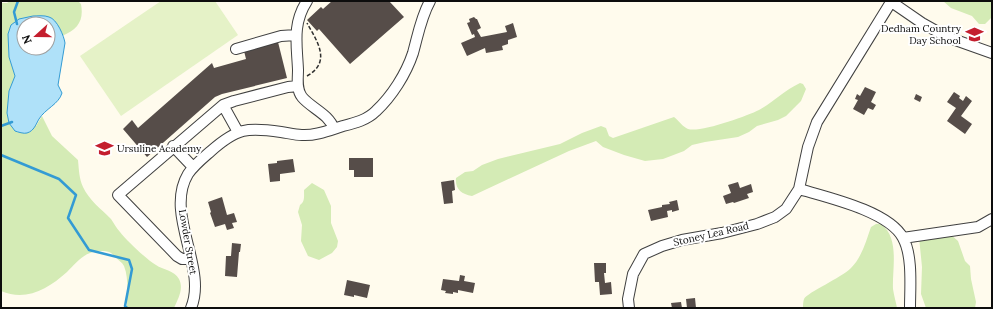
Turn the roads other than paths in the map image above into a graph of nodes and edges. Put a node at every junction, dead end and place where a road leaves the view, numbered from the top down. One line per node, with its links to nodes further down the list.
1 (307, 1): 4 (street)
2 (430, 1): 9 (street, Lowder Street)
3 (890, 1): 6 (street); 13 (street, Stoney Lea Road)
4 (296, 35): 5 (street); 7 (street)
5 (236, 49)
6 (992, 53)
7 (298, 86): 8 (street); 9 (street)
8 (223, 106): 10 (street); 11 (street)
9 (334, 129): 10 (street, Lowder Street)
10 (238, 132): 12 (street, Lowder Street)
11 (173, 146): 12 (street); 16 (street)
12 (194, 167): 16 (street, Lowder Street)
13 (799, 189): 15 (street); 18 (street, Stoney Lea Road)
14 (992, 219): 15 (street)
15 (903, 238): 19 (street)
16 (191, 259): 17 (street, Lowder Street)
17 (191, 308)
18 (629, 308)
19 (910, 308)

